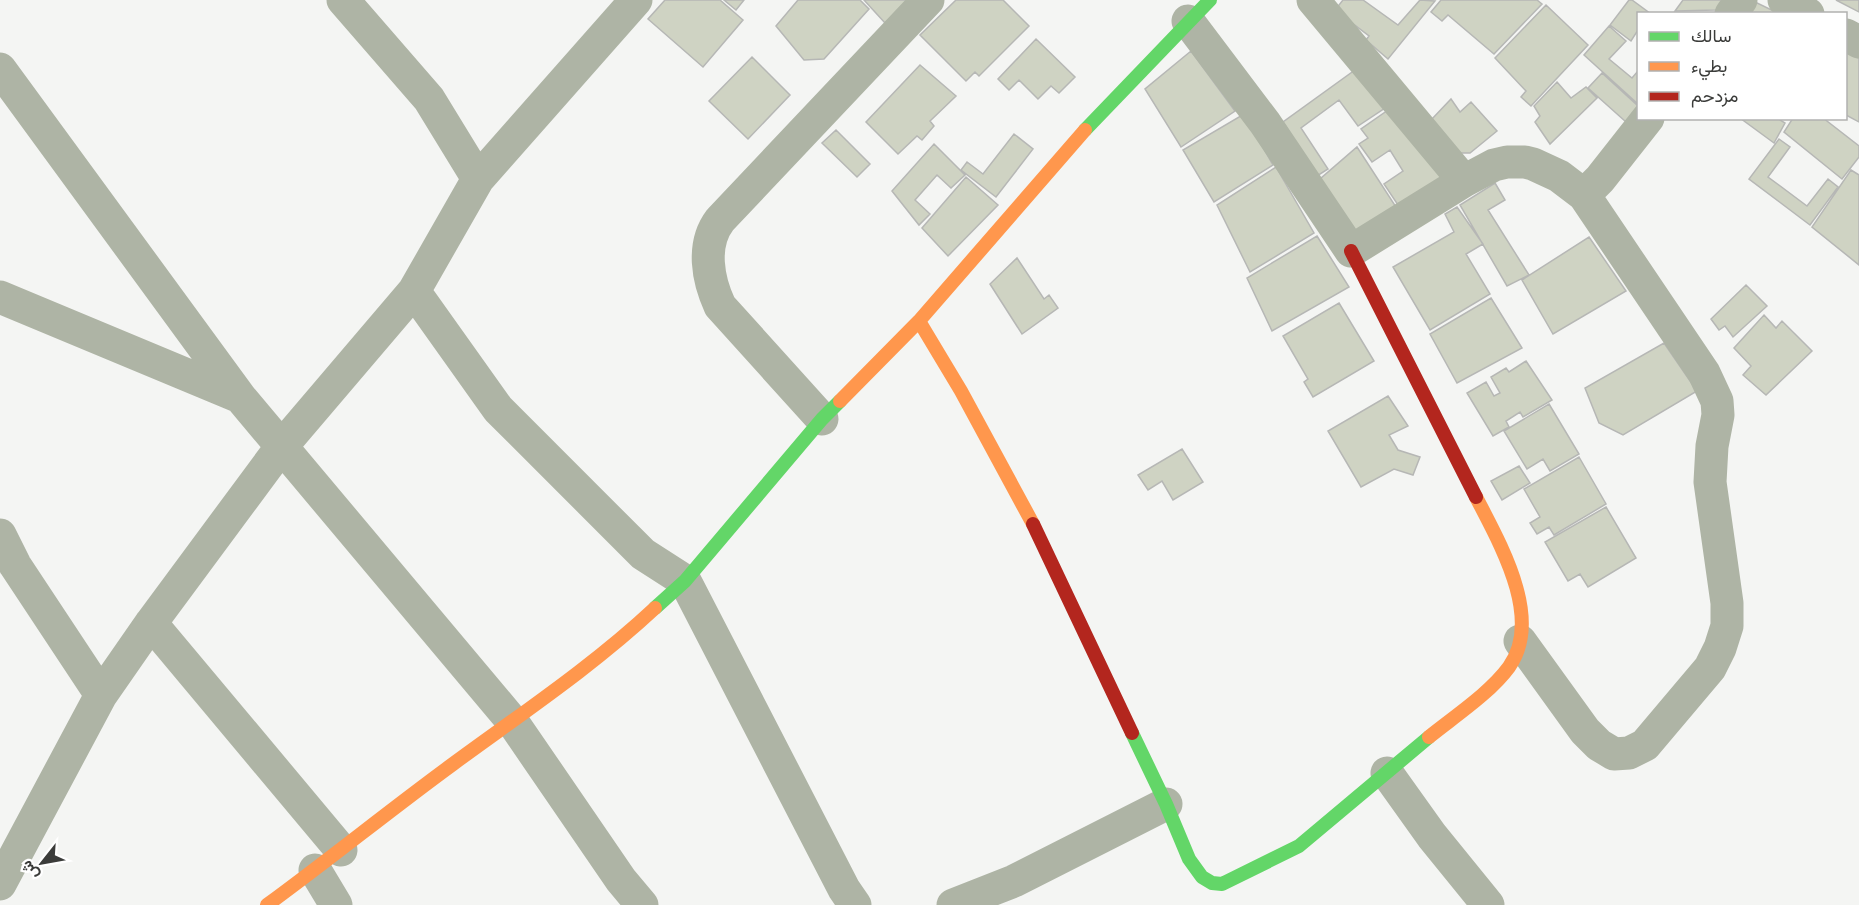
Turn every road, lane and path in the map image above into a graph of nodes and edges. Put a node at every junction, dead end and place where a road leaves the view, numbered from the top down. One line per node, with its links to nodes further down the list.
1 (343, 0): 10 (street)
2 (636, 0): 10 (street)
3 (928, 0): 18 (street)
4 (1313, 0): 11 (street)
5 (1784, 0): 7 (street)
6 (1199, 11): 13 (street); 16 (street)
7 (1805, 12)
8 (0, 69): 17 (street)
9 (1646, 120): 12 (street)
10 (478, 179): 14 (street)
11 (1464, 181): 12 (street); 13 (street)
12 (1584, 195): 23 (street)
13 (1351, 251): 23 (street)
14 (414, 291): 19 (street); 21 (street)
15 (0, 297): 17 (street)
16 (919, 321): 18 (street); 27 (street)
17 (240, 397): 19 (street)
18 (822, 418): 21 (street)
19 (282, 446): 22 (street); 25 (street)
20 (0, 535): 24 (street)
21 (685, 581): 25 (street); 34 (street)
22 (151, 623): 24 (street); 28 (street)
23 (1520, 641): 26 (street)
24 (101, 695): 30 (street)
25 (512, 722): 28 (street); 33 (street)
26 (1387, 773): 27 (street); 36 (street)
27 (1166, 804): 35 (street)
28 (341, 850): 29 (street)
29 (315, 870): 31 (street); 32 (street)
30 (0, 884)
31 (267, 905)
32 (336, 905)
33 (642, 905)
34 (855, 905)
35 (953, 905)
36 (1488, 905)

